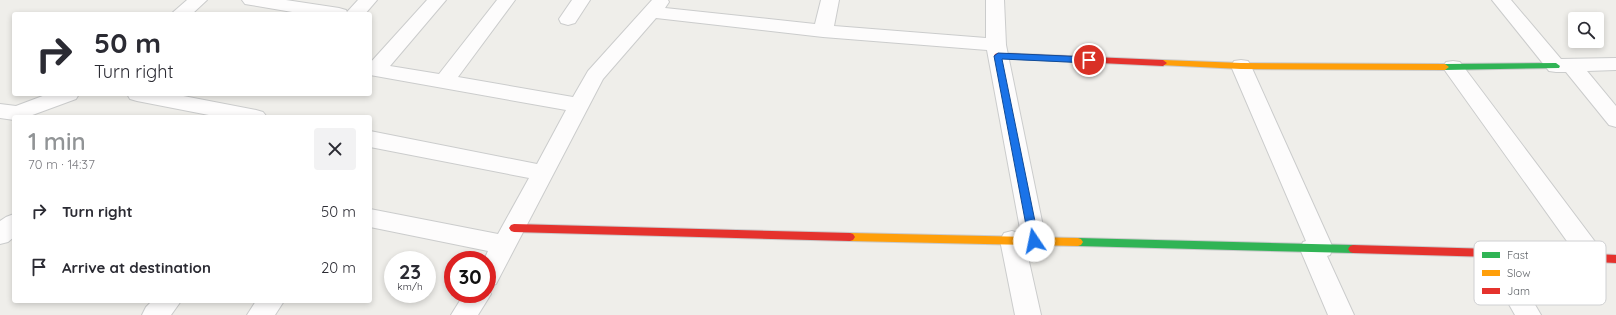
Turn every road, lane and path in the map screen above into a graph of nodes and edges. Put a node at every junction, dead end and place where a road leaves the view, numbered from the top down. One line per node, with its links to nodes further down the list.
1 (198, 0): 12 (street)
2 (251, 0): 10 (street)
3 (368, 0): 14 (street)
4 (437, 0): 22 (street)
5 (506, 0): 23 (street)
6 (582, 0): 15 (street)
7 (830, 0): 16 (street)
8 (991, 0): 17 (street)
9 (1501, 0): 19 (street)
10 (284, 2): 13 (street)
11 (656, 6): 16 (street); 26 (street)
12 (183, 12)
13 (330, 12)
14 (357, 12)
15 (568, 19)
16 (823, 31): 17 (street)
17 (997, 50): 20 (street); 36 (street)
18 (1616, 64): 19 (street)
19 (1563, 65): 21 (street); 29 (street)
20 (1241, 66): 21 (street); 38 (street)
21 (1453, 67): 37 (street)
22 (373, 69): 23 (street)
23 (445, 82): 26 (street)
24 (64, 96): 27 (street)
25 (147, 96): 28 (street)
26 (580, 105): 31 (street)
27 (0, 111)
28 (246, 115)
29 (1616, 120)
30 (372, 139): 31 (street)
31 (543, 173): 35 (street)
32 (372, 218): 35 (street)
33 (12, 225): 34 (street)
34 (0, 235)
35 (509, 237): 36 (street); 42 (street)
36 (1023, 241): 38 (street); 50 (street)
37 (1581, 241)
38 (1316, 249): 39 (street); 51 (street)
39 (1474, 252)
40 (1606, 259): 41 (street)
41 (1616, 259)
42 (496, 261)
43 (166, 303): 47 (street)
44 (270, 303): 48 (street)
45 (472, 303): 49 (street)
46 (1522, 305): 52 (street)
47 (155, 315)
48 (260, 315)
49 (464, 315)
50 (1028, 315)
51 (1341, 315)
52 (1528, 315)

